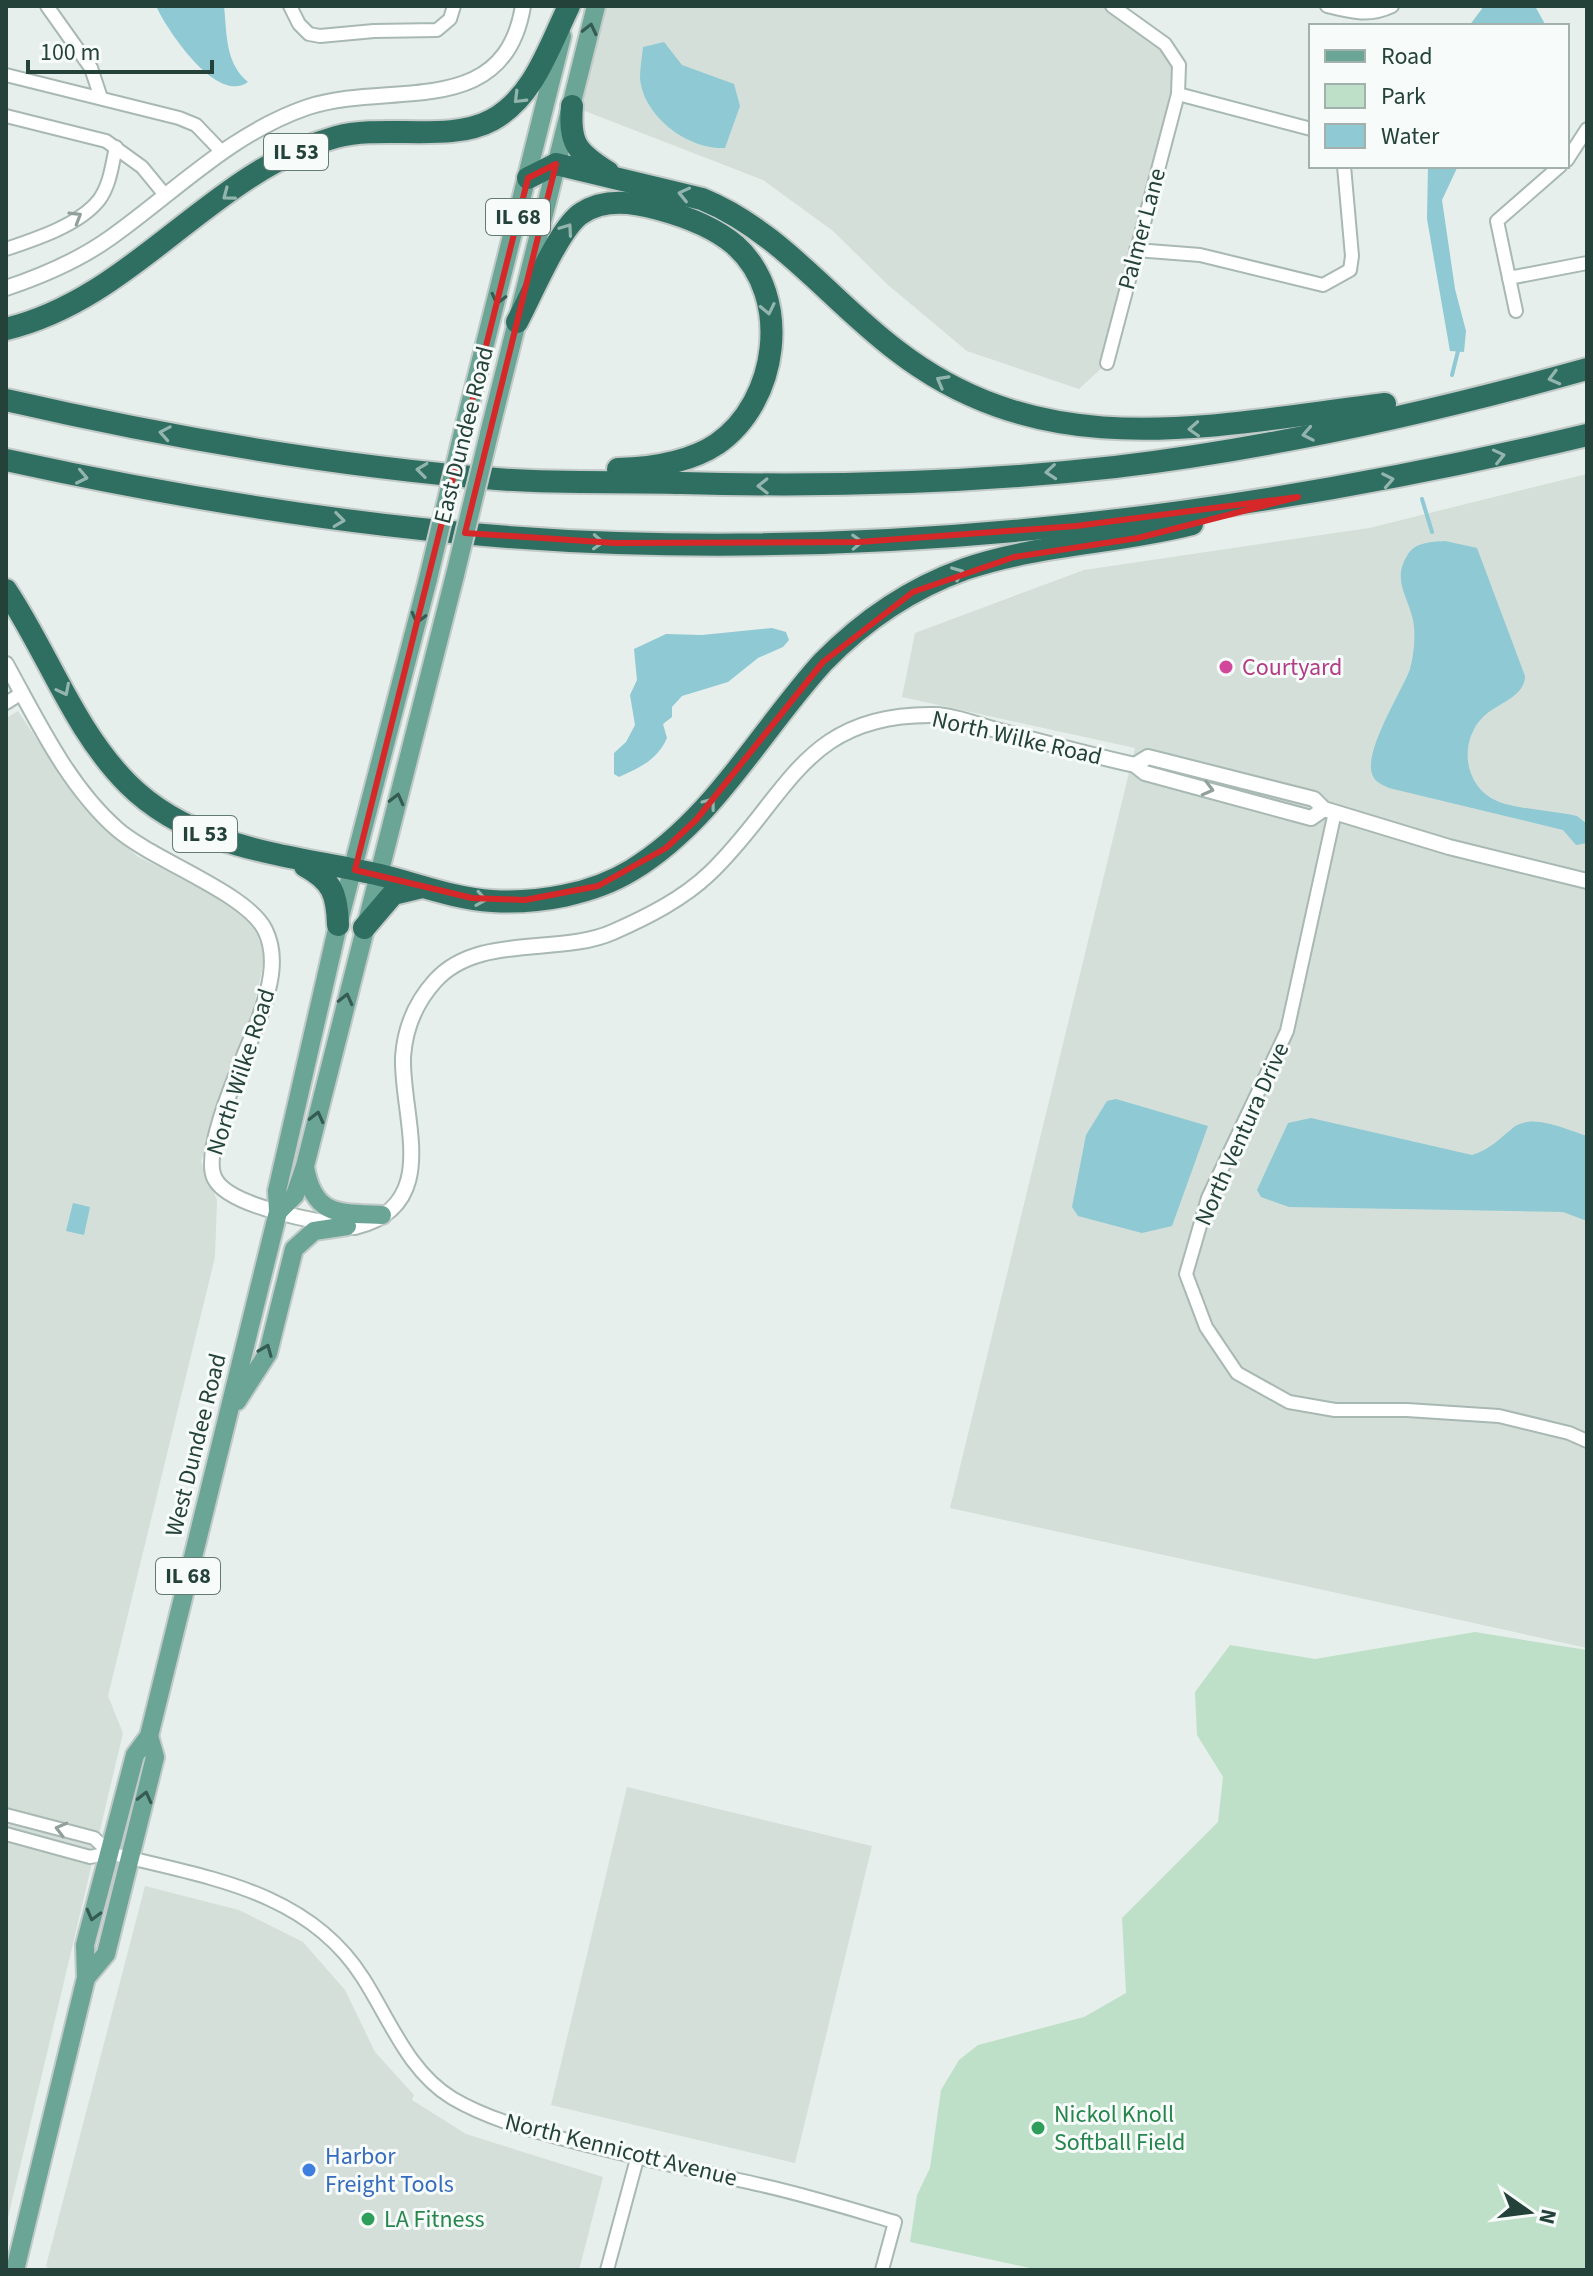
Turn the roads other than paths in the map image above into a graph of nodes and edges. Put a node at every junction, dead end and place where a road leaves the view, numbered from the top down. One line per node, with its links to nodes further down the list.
1 (47, 6): 12 (street)
2 (290, 6): 3 (street)
3 (454, 6)
4 (523, 6): 18 (street)
5 (569, 6): 23 (main road, East Dundee Road / IL 68); 33 (highway, IL 53, one-way to 33)
6 (596, 6): 13 (main road, East Dundee Road, one-way to 6)
7 (1112, 6): 11 (street)
8 (1327, 6): 9 (street)
9 (1392, 6)
10 (6, 75): 12 (street)
11 (1178, 94): 15 (street); 27 (street, Palmer Lane)
12 (101, 98): 18 (street)
13 (572, 106): 20 (main road, East Dundee Road); 24 (highway)
14 (6, 116): 17 (street)
15 (1309, 128)
16 (1587, 129): 19 (street)
17 (116, 147): 25 (street); 26 (street, one-way to 17)
18 (221, 151): 25 (street)
19 (1569, 157)
20 (556, 164): 23 (highway); 24 (highway); 32 (main road, East Dundee Road)
21 (1344, 168): 27 (street)
22 (1558, 168): 29 (street)
23 (528, 178): 48 (main road, East Dundee Road / IL 68, one-way to 48, bridge)
24 (619, 179): 36 (highway, one-way to 24)
25 (165, 195): 30 (street)
26 (6, 249)
27 (1136, 250): 34 (street, Palmer Lane)
28 (1587, 263): 29 (street)
29 (1509, 278): 31 (street)
30 (6, 288)
31 (1516, 311)
32 (517, 322): 40 (highway, one-way to 40); 49 (main road, East Dundee Road, one-way to 32, bridge)
33 (6, 329)
34 (1107, 363)
35 (1587, 369): 36 (highway, one-way to 36)
36 (1521, 388): 40 (highway, one-way to 40)
37 (6, 400): 40 (highway, one-way to 37)
38 (1587, 435): 41 (highway, one-way to 38)
39 (6, 460): 41 (highway, one-way to 41)
40 (528, 481)
41 (1298, 497): 51 (highway, one-way to 41)
42 (6, 590): 47 (highway, IL 53, one-way to 47)
43 (6, 664): 44 (street, North Wilke Road)
44 (22, 693): 45 (street); 55 (street, North Wilke Road)
45 (6, 703)
46 (1329, 811): 50 (street, North Wilke Road); 56 (street, North Wilke Road); 59 (street, North Ventura Drive)
47 (293, 860): 48 (highway, IL 53); 52 (highway)
48 (355, 870): 49 (highway); 52 (main road, West Dundee Road / IL 68)
49 (378, 875): 51 (highway); 53 (main road, West Dundee Road / IL 68)
50 (1587, 881)
51 (424, 886): 53 (highway)
52 (338, 925): 55 (main road, West Dundee Road / IL 68)
53 (364, 928): 54 (main road, West Dundee Road / IL 68, one-way to 53)
54 (305, 1166): 55 (main road, West Dundee Road / IL 68); 56 (main road)
55 (278, 1212): 57 (street, North Wilke Road); 58 (main road, West Dundee Road / IL 68)
56 (382, 1215): 57 (street, North Wilke Road)
57 (347, 1226): 58 (main road, one-way to 57)
58 (227, 1417): 60 (main road, West Dundee Road / IL 68)
59 (1587, 1441)
60 (149, 1736): 63 (main road, West Dundee Road / IL 68); 64 (main road, West Dundee Road / IL 68, one-way to 60)
61 (6, 1815): 63 (street, North Kennicott Avenue, one-way to 61)
62 (6, 1834): 63 (street, North Kennicott Avenue)
63 (110, 1853): 64 (street, North Kennicott Avenue); 65 (main road, West Dundee Road / IL 68, one-way to 65)
64 (130, 1858): 65 (main road, West Dundee Road / IL 68); 66 (street, North Kennicott Avenue)
65 (86, 1978): 67 (main road, West Dundee Road / IL 68)
66 (637, 2159): 68 (street); 69 (street, North Kennicott Avenue)
67 (15, 2270)
68 (607, 2270)
69 (882, 2270)

